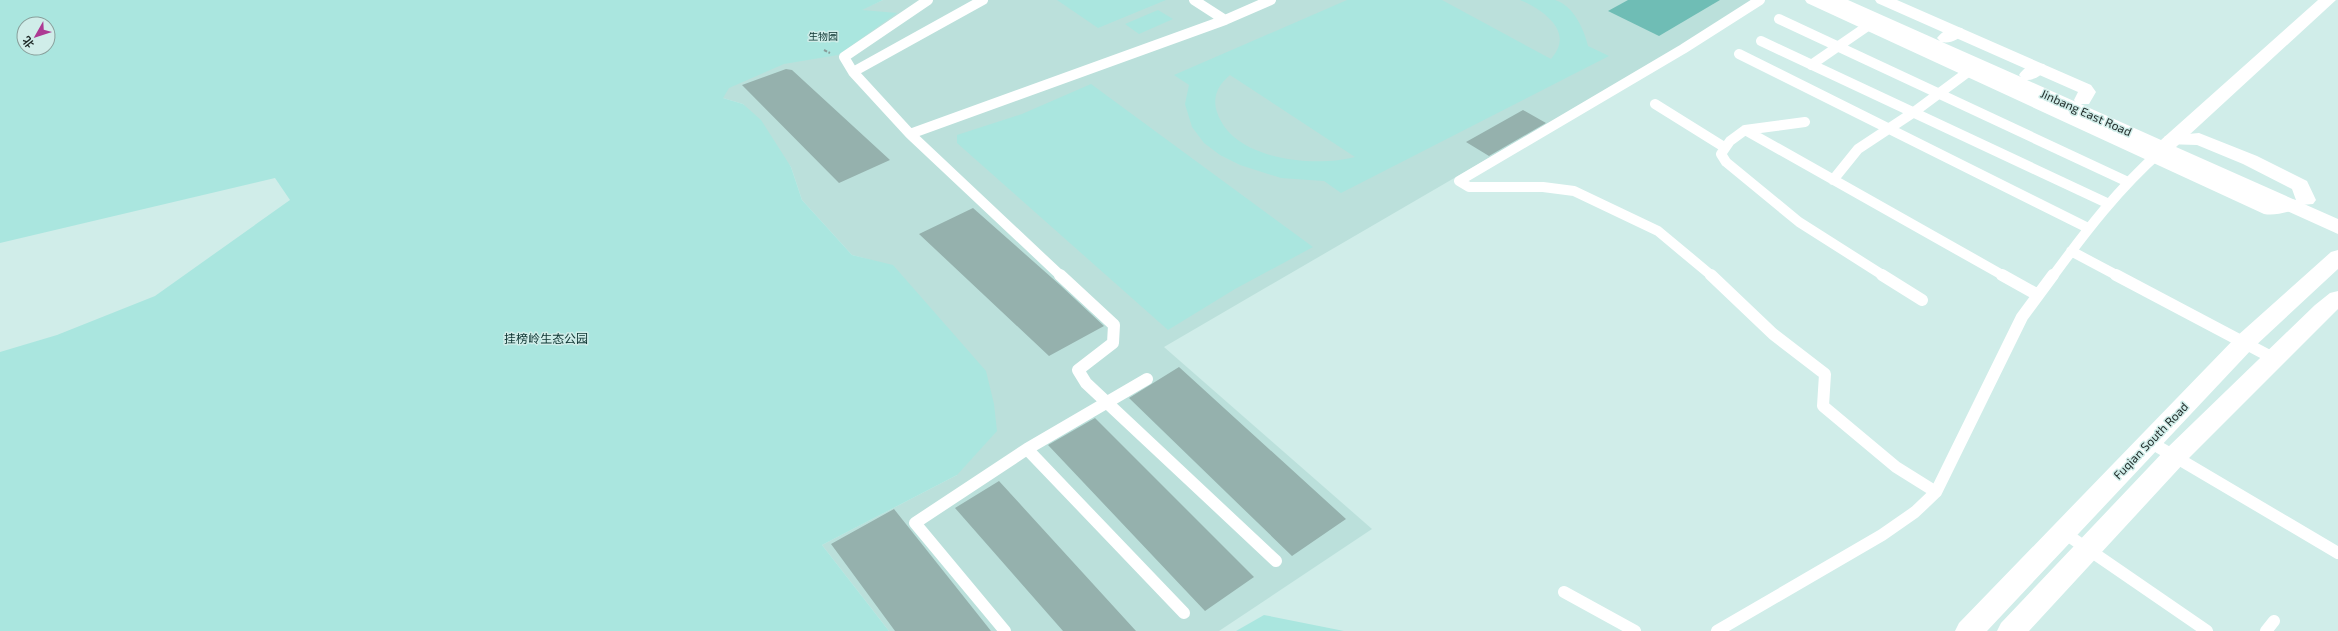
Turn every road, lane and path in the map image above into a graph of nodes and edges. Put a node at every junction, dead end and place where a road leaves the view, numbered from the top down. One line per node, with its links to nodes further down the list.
1 (928, 0): 20 (lane)
2 (983, 0): 20 (lane)
3 (1194, 0): 12 (lane)
4 (1271, 0): 12 (lane)
5 (1760, 0): 50 (lane)
6 (1813, 0): 13 (street)
7 (1834, 0): 13 (street, Jinbang East Road)
8 (1861, 0): 14 (street, Jinbang East Road)
9 (1883, 0): 14 (street)
10 (2328, 0): 29 (street)
11 (1779, 19): 16 (lane)
12 (1225, 20): 27 (lane)
13 (1872, 22): 16 (lane); 19 (street, Jinbang East Road)
14 (1951, 35): 29 (street, Jinbang East Road)
15 (1761, 41): 18 (lane)
16 (1838, 46): 18 (lane); 21 (lane)
17 (1739, 54): 25 (lane)
18 (1811, 65): 23 (lane)
19 (1973, 68): 21 (lane); 29 (street, Jinbang East Road)
20 (853, 72): 27 (lane)
21 (1939, 94): 23 (lane); 31 (lane)
22 (1655, 104): 28 (lane)
23 (1914, 112): 25 (lane); 33 (lane)
24 (1805, 122): 26 (lane)
25 (1889, 128): 30 (lane); 36 (lane)
26 (1745, 130): 28 (lane); 30 (lane)
27 (910, 134): 46 (lane)
28 (1724, 147): 41 (lane)
29 (2164, 148): 31 (lane); 32 (street); 32 (street)
30 (1833, 180): 39 (lane)
31 (2128, 182): 33 (lane)
32 (2299, 202): 34 (street); 35 (street)
33 (2109, 204): 36 (lane)
34 (2338, 216)
35 (2338, 227)
36 (2088, 228): 37 (lane)
37 (2071, 251): 39 (lane); 43 (lane)
38 (2338, 256): 40 (street, Fuqian South Road)
39 (2038, 295): 50 (lane)
40 (2294, 296): 42 (street); 43 (street, Fuqian South Road)
41 (1922, 300)
42 (2333, 307): 44 (street)
43 (2245, 342): 44 (lane); 47 (street, Fuqian South Road)
44 (2273, 358): 49 (street)
45 (1147, 379): 46 (lane)
46 (1108, 403): 48 (lane); 54 (lane)
47 (2150, 442): 49 (lane); 51 (street, Fuqian South Road)
48 (1027, 449): 56 (lane); 57 (lane)
49 (2175, 456): 52 (street); 53 (lane)
50 (1936, 492): 59 (lane)
51 (2064, 532): 52 (lane); 60 (street, Fuqian South Road)
52 (2089, 548): 61 (street); 62 (lane)
53 (2338, 553)
54 (1276, 561)
55 (1564, 592): 58 (lane)
56 (1184, 613)
57 (1005, 631)
58 (1635, 631)
59 (1717, 631)
60 (1969, 631)
61 (2012, 631)
62 (2207, 631)

